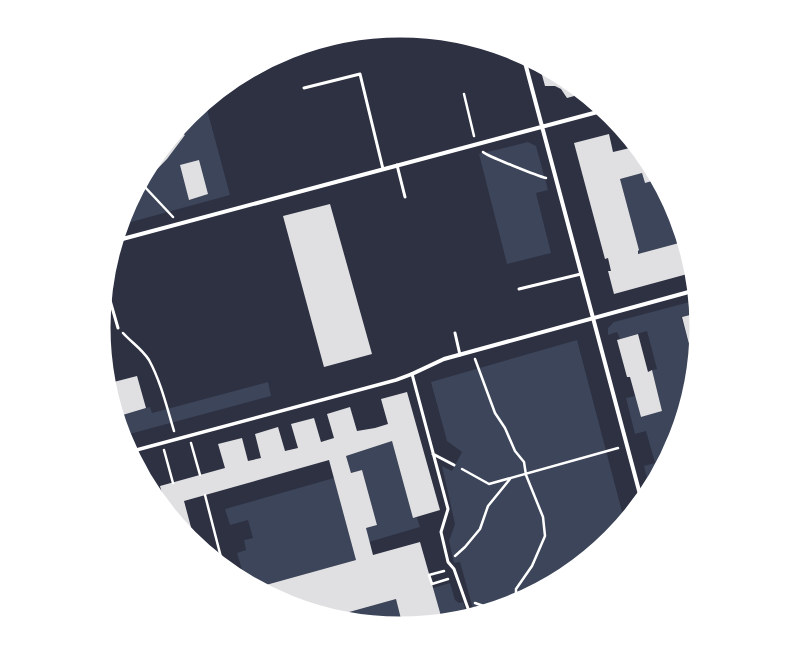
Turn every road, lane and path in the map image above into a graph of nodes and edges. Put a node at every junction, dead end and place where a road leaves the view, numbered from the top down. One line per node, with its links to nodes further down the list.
1 (524, 63): 5 (street)
2 (304, 88): 8 (lane)
3 (464, 94): 6 (path)
4 (597, 112): 5 (street)
5 (542, 127): 6 (street); 9 (street)
6 (476, 144): 7 (street); 9 (path)
7 (397, 165): 8 (street); 11 (lane)
8 (382, 169): 12 (street)
9 (556, 181): 14 (street)
10 (144, 186): 12 (path)
11 (406, 197)
12 (178, 224): 13 (street)
13 (121, 238)
14 (581, 274): 15 (lane); 18 (street)
15 (519, 289)
16 (690, 292): 18 (street)
17 (109, 297): 19 (lane)
18 (593, 319): 21 (street); 27 (street)
19 (118, 328): 25 (path)
20 (455, 333): 22 (lane)
21 (472, 352): 22 (street); 32 (path)
22 (460, 355): 23 (street)
23 (412, 374): 24 (street); 29 (lane)
24 (189, 436): 25 (street); 33 (path)
25 (177, 439): 26 (street)
26 (162, 443): 28 (street); 35 (path)
27 (627, 446): 32 (path); 37 (street)
28 (136, 450): 30 (path)
29 (433, 454): 31 (lane); 39 (lane)
30 (138, 457)
31 (454, 465): 34 (path)
32 (526, 474): 34 (path); 42 (path)
33 (200, 475)
34 (510, 479): 39 (path)
35 (173, 483)
36 (205, 495): 38 (path)
37 (640, 495)
38 (222, 560)
39 (448, 562): 43 (lane)
40 (432, 574): 41 (path)
41 (451, 579)
42 (516, 596)
43 (466, 600): 44 (path); 45 (lane)
44 (486, 607)
45 (469, 611)

